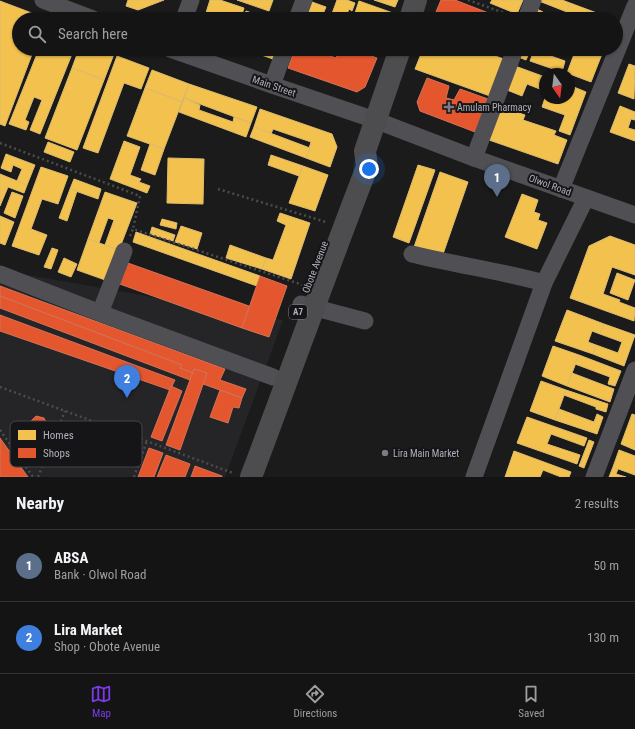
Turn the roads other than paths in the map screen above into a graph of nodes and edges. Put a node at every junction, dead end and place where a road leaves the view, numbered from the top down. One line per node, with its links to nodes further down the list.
1 (43, 0): 7 (street)
2 (191, 0): 8 (street)
3 (304, 0): 9 (street)
4 (416, 0): 10 (main road)
5 (533, 0): 11 (street)
6 (635, 6): 12 (street)
7 (75, 12)
8 (187, 12)
9 (299, 12)
10 (412, 12)
11 (525, 12)
12 (623, 36)
13 (191, 56): 18 (street, Main Street)
14 (282, 56): 18 (street)
15 (398, 56): 19 (main road, Obote Avenue / A7)
16 (512, 56): 21 (street)
17 (615, 56): 22 (street)
18 (272, 85): 19 (street, Main Street)
19 (375, 120): 20 (main road, Obote Avenue / A7); 21 (street, Olwol Road)
20 (365, 151): 29 (main road, Obote Avenue / A7); 29 (main road, Obote Avenue / A7)
21 (474, 158): 22 (street, Olwol Road)
22 (561, 189): 23 (street, Olwol Road)
23 (586, 198): 24 (street, Olwol Road); 28 (street)
24 (635, 215)
25 (124, 251): 30 (street)
26 (412, 254): 28 (street)
27 (0, 274): 30 (street)
28 (544, 283): 35 (street)
29 (307, 299): 31 (street); 33 (main road, Obote Avenue / A7); 34 (main road, Obote Avenue / A7)
30 (100, 313): 33 (street)
31 (365, 321)
32 (635, 370): 36 (street)
33 (273, 377): 34 (main road, Obote Avenue / A7)
34 (241, 476)
35 (474, 477)
36 (594, 477)

